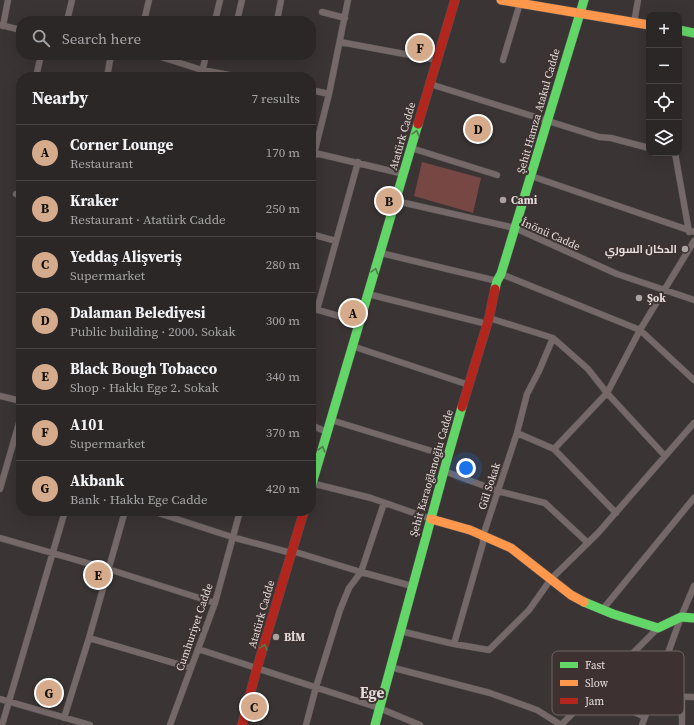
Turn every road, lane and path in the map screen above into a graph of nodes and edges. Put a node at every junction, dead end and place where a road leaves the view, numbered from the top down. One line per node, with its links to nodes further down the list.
1 (8, 0): 23 (street)
2 (72, 0): 15 (street)
3 (150, 0): 16 (street)
4 (220, 0): 17 (street)
5 (242, 0): 18 (street)
6 (281, 0): 19 (street)
7 (348, 0): 20 (street)
8 (455, 0): 32 (street, Atatürk Cadde)
9 (501, 0): 12 (street)
10 (584, 0): 14 (street, Şehit Hamza Atakul Cadde)
11 (638, 0): 21 (street)
12 (520, 3): 14 (street); 33 (street)
13 (322, 12): 20 (street)
14 (581, 14): 21 (street); 41 (street, Şehit Hamza Atakul Cadde)
15 (68, 16)
16 (145, 16)
17 (216, 16)
18 (238, 16)
19 (278, 16)
20 (345, 18): 27 (street)
21 (634, 23): 22 (street)
22 (646, 25)
23 (2, 26): 24 (street)
24 (16, 29)
25 (682, 31): 26 (street)
26 (694, 33)
27 (340, 42): 32 (street); 40 (street)
28 (40, 60): 35 (street)
29 (110, 60): 36 (street)
30 (171, 60): 34 (street)
31 (205, 60): 34 (street)
32 (437, 60): 38 (street, Atatürk Cadde)
33 (503, 60)
34 (202, 70): 37 (street)
35 (37, 72)
36 (108, 72)
37 (213, 72)
38 (430, 84): 41 (street); 43 (street, Atatürk Cadde, one-way to 38)
39 (316, 91): 40 (street)
40 (329, 94): 44 (street)
41 (548, 121): 42 (street); 50 (street, Şehit Hamza Atakul Cadde)
42 (646, 147)
43 (411, 148): 48 (street, Atatürk Cadde); 49 (street)
44 (316, 149)
45 (316, 153): 47 (street)
46 (675, 156): 53 (street)
47 (358, 162): 48 (street); 56 (street)
48 (404, 174): 51 (street, Atatürk Cadde)
49 (497, 175)
50 (531, 176): 52 (street, Şehit Hamza Atakul Cadde); 53 (street)
51 (396, 201): 52 (street, İnönü Cadde); 57 (street, Atatürk Cadde)
52 (515, 228): 58 (street, Şehit Karaoğlanoğlu Cadde); 59 (street, İnönü Cadde)
53 (691, 232): 55 (street)
54 (316, 235): 56 (street)
55 (694, 240): 59 (street)
56 (336, 241): 62 (street)
57 (381, 253): 58 (street); 60 (street, Atatürk Cadde, one-way to 57)
58 (499, 278): 64 (street, Şehit Karaoğlanoğlu Cadde); 66 (street)
59 (664, 291): 61 (street, İnönü Cadde); 66 (street)
60 (368, 294): 64 (street); 65 (street, Atatürk Cadde)
61 (694, 300)
62 (316, 303)
63 (316, 310): 65 (street)
64 (488, 321): 67 (street); 70 (street, Şehit Karaoğlanoğlu Cadde)
65 (360, 322): 68 (street, Atatürk Cadde)
66 (640, 330): 69 (street); 71 (street)
67 (553, 338): 71 (street); 79 (street, Gül Sokak)
68 (352, 346): 70 (street); 74 (street, Atatürk Cadde)
69 (694, 380)
70 (469, 385): 81 (street, Şehit Karaoğlanoğlu Cadde)
71 (607, 393): 80 (street); 82 (street)
72 (0, 396): 73 (street)
73 (16, 400)
74 (331, 420): 77 (street, Atatürk Cadde); 81 (street)
75 (316, 427): 77 (street)
76 (693, 427): 82 (street)
77 (327, 432): 83 (street, Atatürk Cadde, one-way to 77)
78 (16, 433): 86 (street)
79 (517, 433): 80 (street); 87 (street, Gül Sokak)
80 (554, 449): 90 (street)
81 (448, 456): 84 (street, Şehit Karaoğlanoğlu Cadde)
82 (665, 456): 90 (street)
83 (316, 468)
84 (444, 471): 87 (street); 96 (street, Şehit Karaoğlanoğlu Cadde)
85 (316, 485): 89 (street)
86 (0, 489)
87 (498, 491): 97 (street, Gül Sokak); 100 (street)
88 (694, 498): 109 (street)
89 (384, 503): 96 (street); 104 (street)
90 (616, 513): 100 (street)
91 (64, 516): 102 (street)
92 (124, 516): 103 (street)
93 (167, 516): 98 (street)
94 (238, 516): 98 (street, Cumhuriyet Cadde)
95 (303, 516): 101 (street, Atatürk Cadde)
96 (431, 519): 97 (street); 106 (street, Şehit Karaoğlanoğlu Cadde)
97 (484, 536): 105 (street); 115 (street, Gül Sokak)
98 (232, 537): 101 (street); 108 (street, Cumhuriyet Cadde)
99 (0, 538): 102 (street)
100 (588, 543): 105 (street)
101 (292, 552): 104 (street); 121 (street, Atatürk Cadde, one-way to 101)
102 (53, 553): 103 (street); 126 (street)
103 (108, 569): 108 (street); 114 (street)
104 (361, 572): 106 (street); 122 (street)
105 (551, 579): 109 (street); 115 (street)
106 (412, 586): 113 (street, Şehit Karaoğlanoğlu Cadde)
107 (694, 586): 110 (street)
108 (215, 603): 116 (street, Cumhuriyet Cadde)
109 (603, 609): 112 (street)
110 (680, 617): 111 (street); 112 (street); 118 (street)
111 (694, 618)
112 (658, 628): 117 (street)
113 (400, 631): 115 (street); 119 (street, Şehit Karaoğlanoğlu Cadde)
114 (89, 638): 120 (street); 131 (street)
115 (454, 644)
116 (198, 648): 120 (street, Cumhuriyet Cadde); 121 (street)
117 (635, 651)
118 (668, 651)
119 (390, 667): 127 (street, Şehit Karaoğlanoğlu Cadde); 139 (street)
120 (191, 668): 134 (street, Cumhuriyet Cadde)
121 (257, 668): 122 (street); 135 (street, Atatürk Cadde)
122 (316, 687): 127 (street); 136 (street)
123 (684, 696): 124 (street)
124 (694, 697)
125 (0, 700): 126 (street)
126 (9, 703): 131 (street); 132 (street)
127 (380, 708): 137 (street, Şehit Karaoğlanoğlu Cadde); 138 (street)
128 (571, 715): 139 (street)
129 (641, 715): 130 (street)
130 (645, 717): 140 (street)
131 (64, 718): 133 (street)
132 (2, 725)
133 (90, 725)
134 (170, 725)
135 (242, 725)
136 (306, 725)
137 (375, 725)
138 (420, 725)
139 (561, 725)
140 (642, 725)

